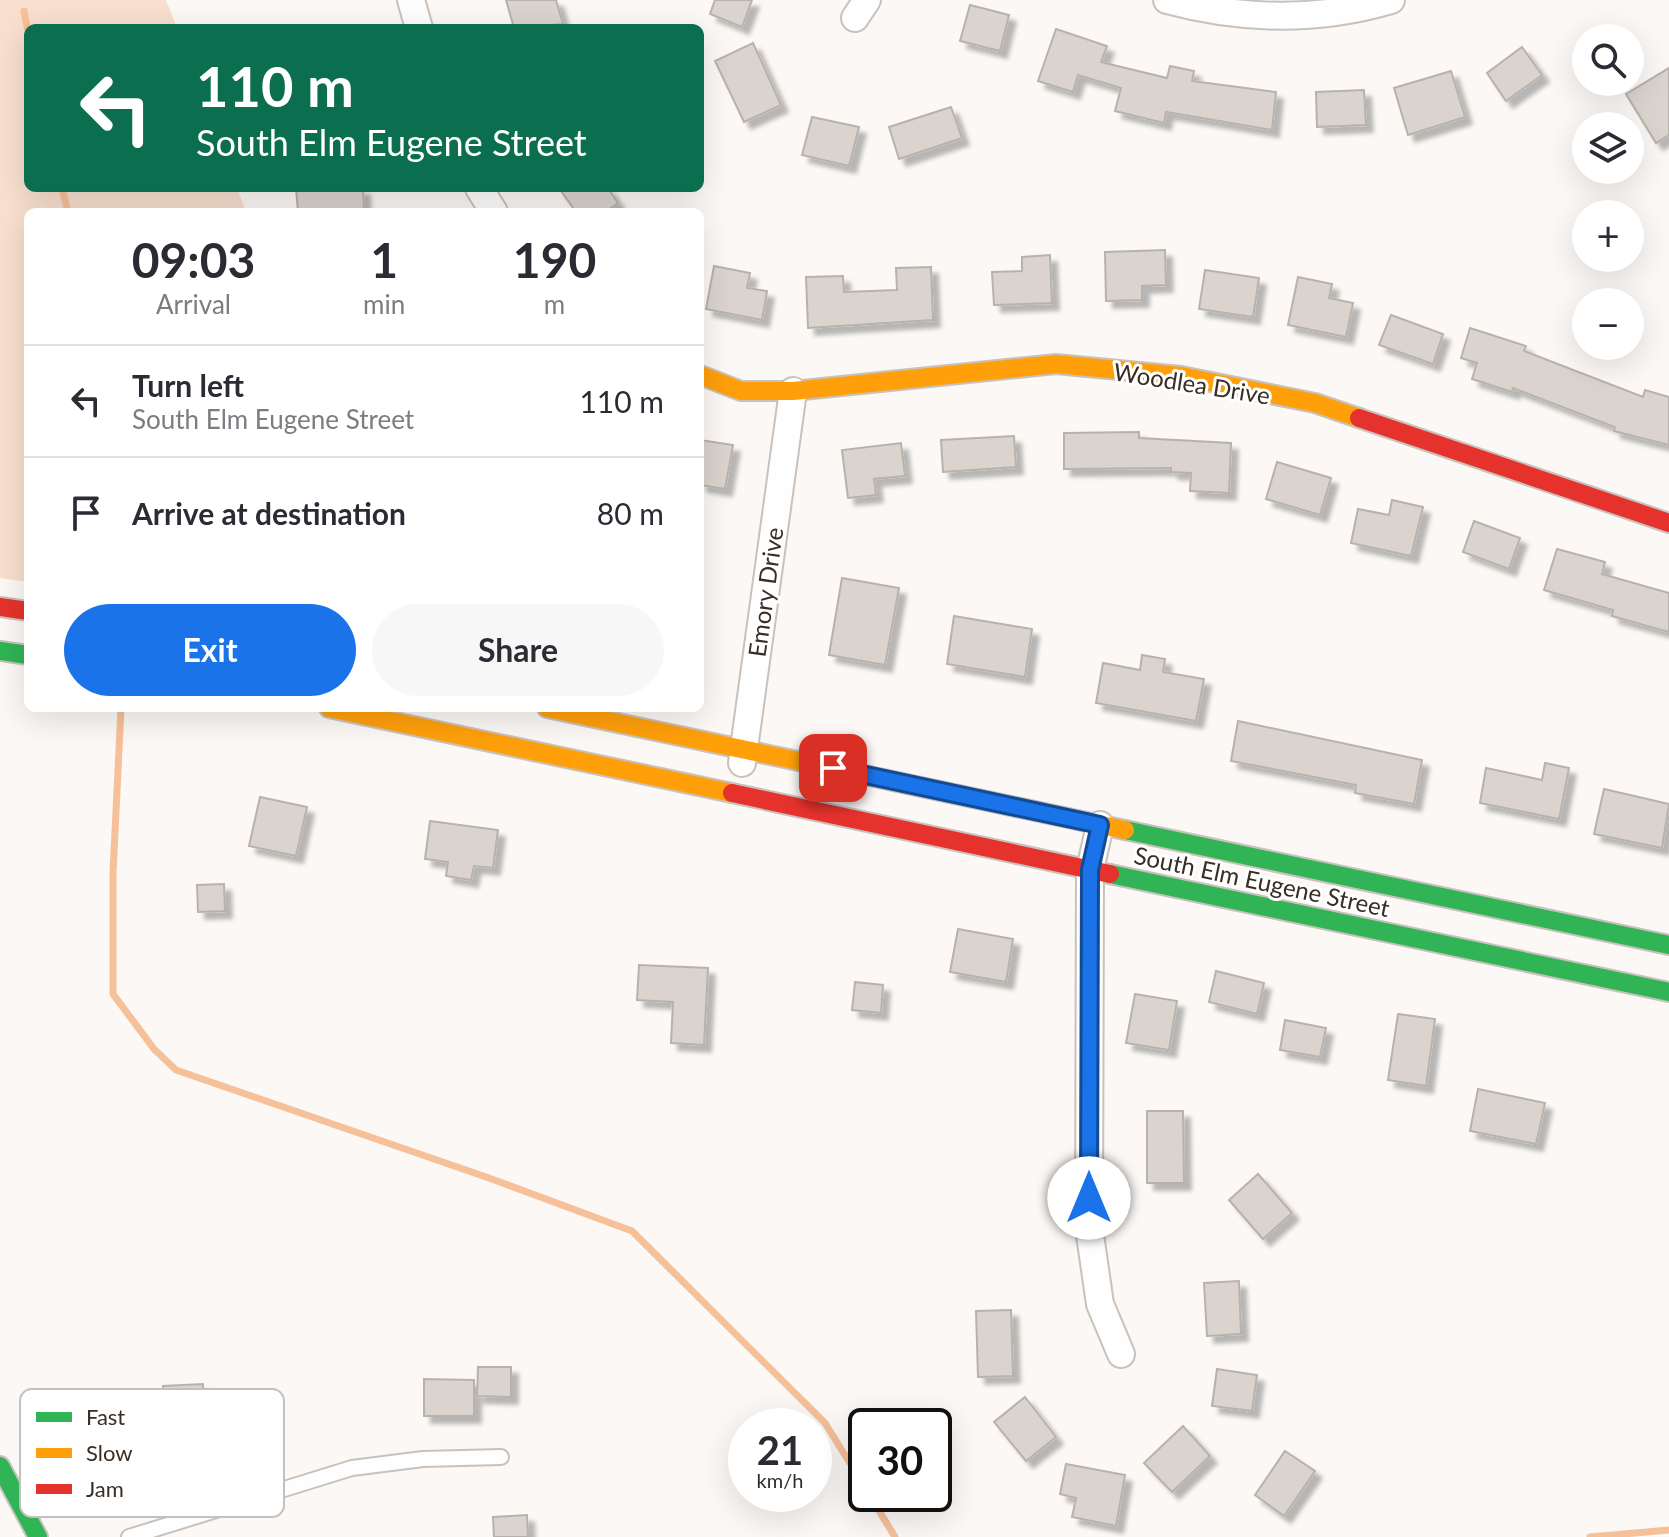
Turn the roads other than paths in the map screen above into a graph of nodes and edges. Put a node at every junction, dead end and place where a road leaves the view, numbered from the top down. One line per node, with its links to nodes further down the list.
1 (411, 0): 4 (street)
2 (1167, 0): 3 (street)
3 (1391, 0)
4 (418, 24)
5 (704, 377): 6 (main road, Woodlea Drive)
6 (793, 391): 7 (main road, Woodlea Drive); 14 (street, Emory Drive)
7 (1669, 523)
8 (0, 607): 9 (main road)
9 (24, 610)
10 (0, 651): 11 (main road)
11 (24, 654)
12 (348, 712): 15 (main road, South Elm Eugene Street)
13 (566, 712): 14 (main road, South Elm Eugene Street)
14 (744, 749): 15 (street, Emory Drive); 16 (main road, South Elm Eugene Street)
15 (738, 794): 17 (main road, South Elm Eugene Street)
16 (1100, 825): 17 (street); 18 (main road, South Elm Eugene Street)
17 (1090, 870): 19 (main road, South Elm Eugene Street); 20 (street)
18 (1669, 945)
19 (1669, 992)
20 (1121, 1354)
21 (501, 1457): 23 (lane)
22 (0, 1466): 24 (main road)
23 (284, 1489)
24 (20, 1503)
25 (27, 1517): 27 (main road)
26 (194, 1517): 28 (lane)
27 (38, 1537)
28 (129, 1537)

